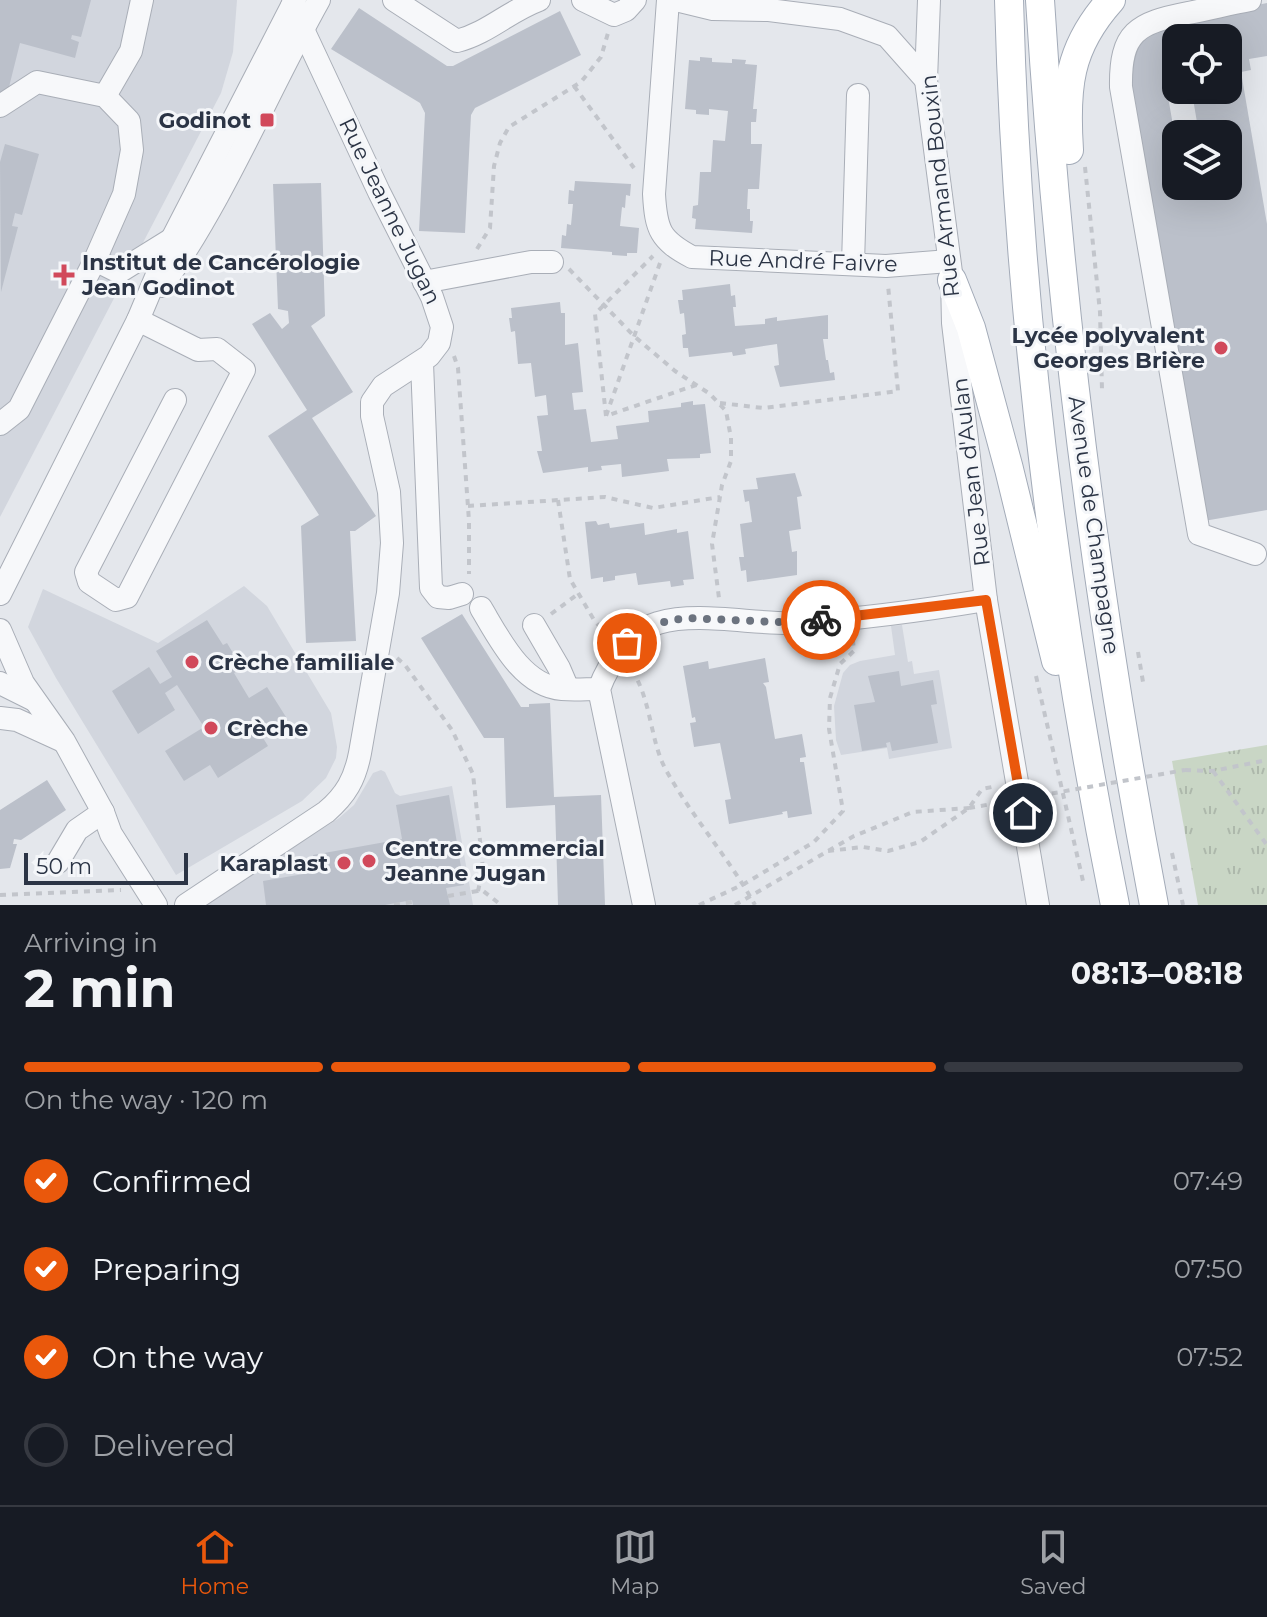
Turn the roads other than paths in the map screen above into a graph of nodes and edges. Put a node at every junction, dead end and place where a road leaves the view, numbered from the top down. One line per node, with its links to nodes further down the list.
1 (142, 0): 19 (street)
2 (319, 0): 16 (street)
3 (394, 0): 4 (street)
4 (539, 0)
5 (583, 0): 6 (street)
6 (635, 0)
7 (668, 0): 24 (street, Rue André Faivre)
8 (676, 0): 15 (street)
9 (929, 0): 17 (street, Rue Armand Bouxin)
10 (1009, 0): 46 (main road, Avenue de Champagne)
11 (1040, 0): 32 (main road, Avenue de Champagne)
12 (1111, 0): 32 (main road)
13 (1250, 0): 33 (street)
14 (294, 3): 16 (street, Rue Jeanne Jugan); 21 (street)
15 (780, 9): 17 (street)
16 (302, 31): 26 (street, Rue Jeanne Jugan); 27 (street)
17 (926, 80): 25 (street, Rue Armand Bouxin)
18 (858, 95): 24 (street)
19 (105, 96): 20 (street); 22 (street)
20 (0, 106)
21 (172, 239): 22 (street); 27 (street)
22 (95, 260): 31 (street)
23 (552, 262): 26 (street)
24 (853, 264): 25 (street, Rue André Faivre)
25 (950, 271): 28 (street, Rue Armand Bouxin); 46 (main road)
26 (424, 282): 29 (street, Rue Jeanne Jugan)
27 (138, 320): 30 (street); 34 (street)
28 (953, 323): 36 (street, Rue Jean d'Aulan)
29 (422, 363): 35 (street); 50 (street)
30 (175, 400)
31 (0, 424)
32 (1091, 510): 54 (main road, Avenue de Champagne)
33 (1255, 554)
34 (0, 594)
35 (462, 594)
36 (986, 600): 42 (street); 52 (street, Rue Jean d'Aulan)
37 (481, 608): 41 (street)
38 (534, 625): 41 (street)
39 (0, 630): 43 (street)
40 (0, 683): 43 (street)
41 (568, 689): 42 (street)
42 (599, 689): 51 (street)
43 (39, 702): 45 (street)
44 (0, 718): 45 (street)
45 (64, 741): 47 (street)
46 (1089, 767): 53 (main road, Avenue de Champagne)
47 (103, 812): 48 (street); 49 (street)
48 (58, 862)
49 (150, 897)
50 (186, 905)
51 (644, 905)
52 (1038, 905)
53 (1115, 905)
54 (1154, 905)

